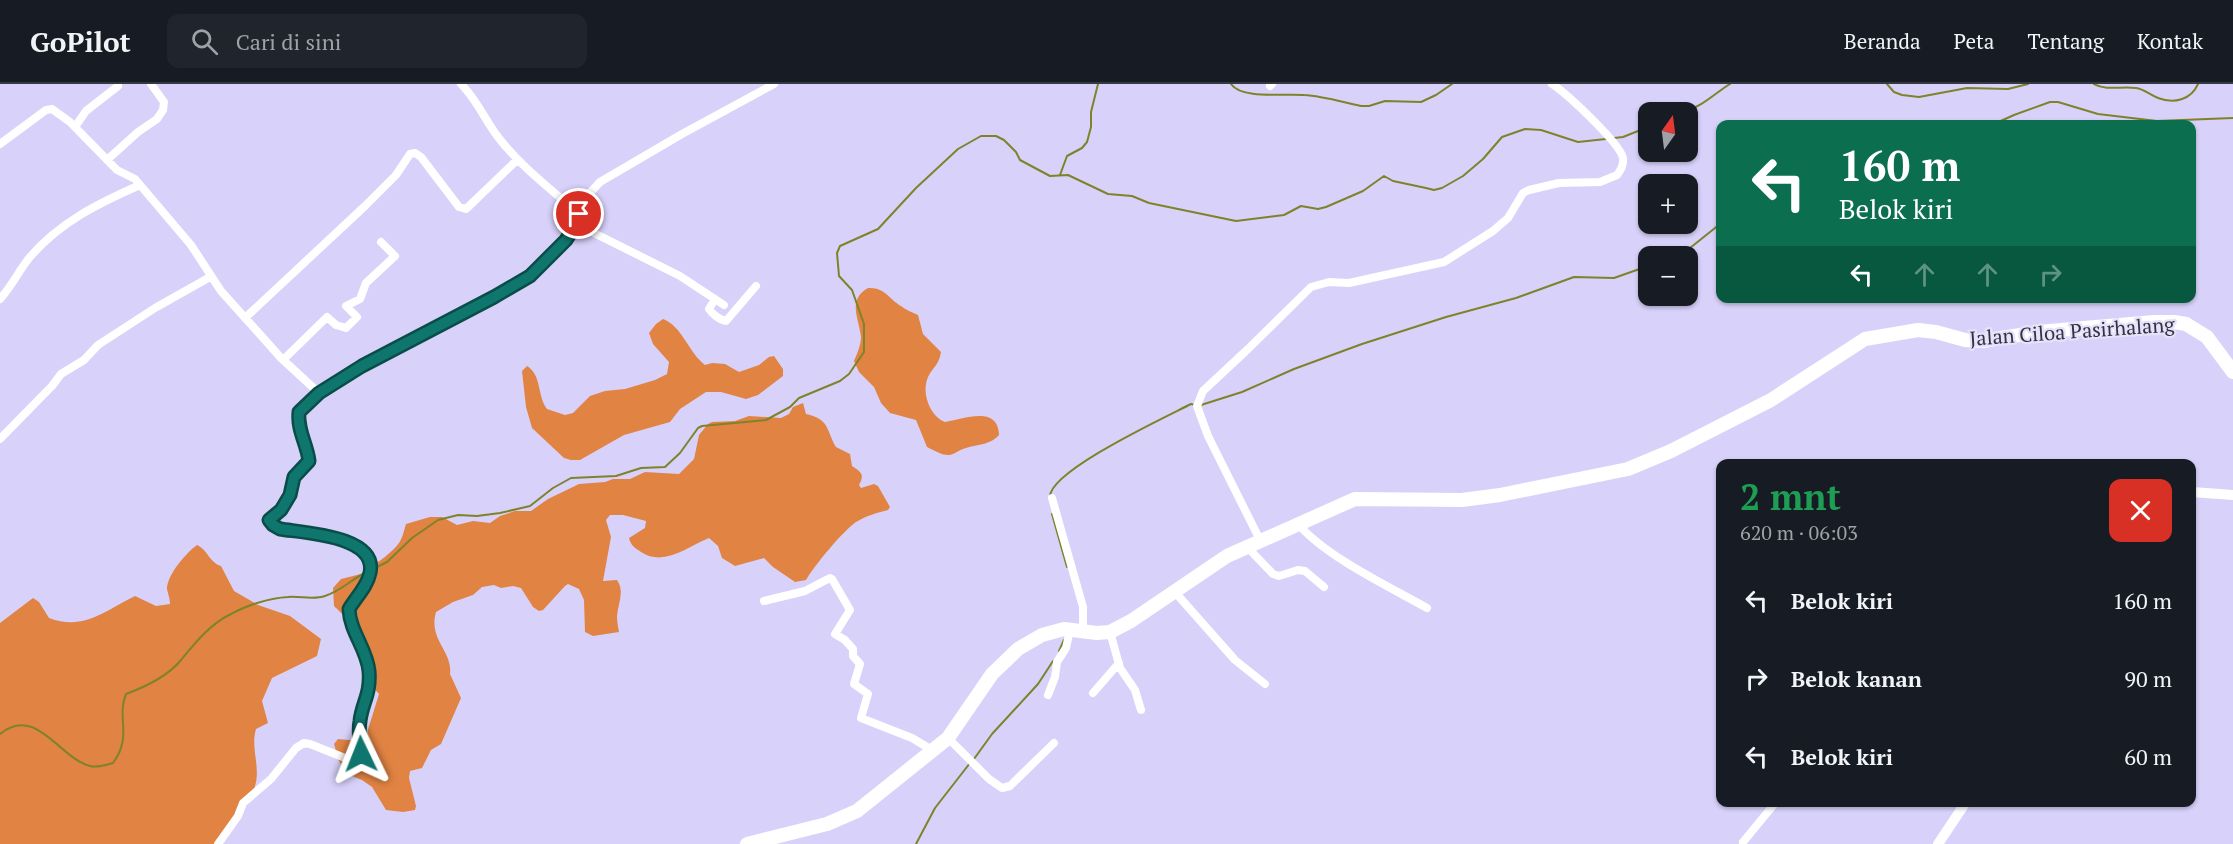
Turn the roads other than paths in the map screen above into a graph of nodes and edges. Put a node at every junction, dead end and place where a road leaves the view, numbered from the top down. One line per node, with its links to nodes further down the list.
1 (151, 84): 8 (street)
2 (461, 84): 9 (street)
3 (774, 84): 11 (street)
4 (1552, 84): 28 (street)
5 (118, 86): 6 (street)
6 (75, 128): 7 (street); 8 (street)
7 (0, 144)
8 (107, 160): 10 (street)
9 (517, 160): 11 (street); 19 (street)
10 (140, 185): 14 (street); 16 (street)
11 (579, 214): 12 (street)
12 (576, 224): 17 (street); 22 (street)
13 (381, 242): 20 (street)
14 (210, 277): 19 (street); 23 (street)
15 (756, 286): 17 (street)
16 (0, 299)
17 (715, 299): 18 (street)
18 (724, 305)
19 (245, 318): 20 (street)
20 (283, 360): 22 (street)
21 (2233, 372): 27 (main road, Jalan Ciloa Pasirhalang)
22 (319, 393): 47 (street)
23 (0, 439)
24 (2196, 492): 25 (street)
25 (2233, 495)
26 (1052, 498): 34 (street)
27 (1297, 523): 28 (main road, Jalan Ciloa Pasirhalang); 33 (street)
28 (1261, 542): 29 (main road, Jalan Ciloa Pasirhalang)
29 (1248, 548): 30 (street); 31 (main road, Jalan Ciloa Pasirhalang)
30 (1324, 587)
31 (1174, 591): 35 (main road, Jalan Ciloa Pasirhalang); 37 (street)
32 (764, 601): 43 (street)
33 (1427, 608)
34 (1077, 631): 35 (main road, Jalan Ciloa Pasirhalang); 39 (street); 41 (main road, Jalan Ciloa Pasirhalang)
35 (1110, 632): 36 (street)
36 (1119, 663): 38 (street); 40 (street)
37 (1265, 684)
38 (1093, 693)
39 (1048, 695)
40 (1141, 710)
41 (948, 738): 42 (street); 43 (main road, Jalan Ciloa Pasirhalang)
42 (1054, 743)
43 (932, 750): 48 (main road, Jalan Ciloa Pasirhalang)
44 (1772, 807): 46 (street)
45 (1963, 807): 49 (street)
46 (1744, 843)
47 (218, 844)
48 (747, 844)
49 (1938, 844)

